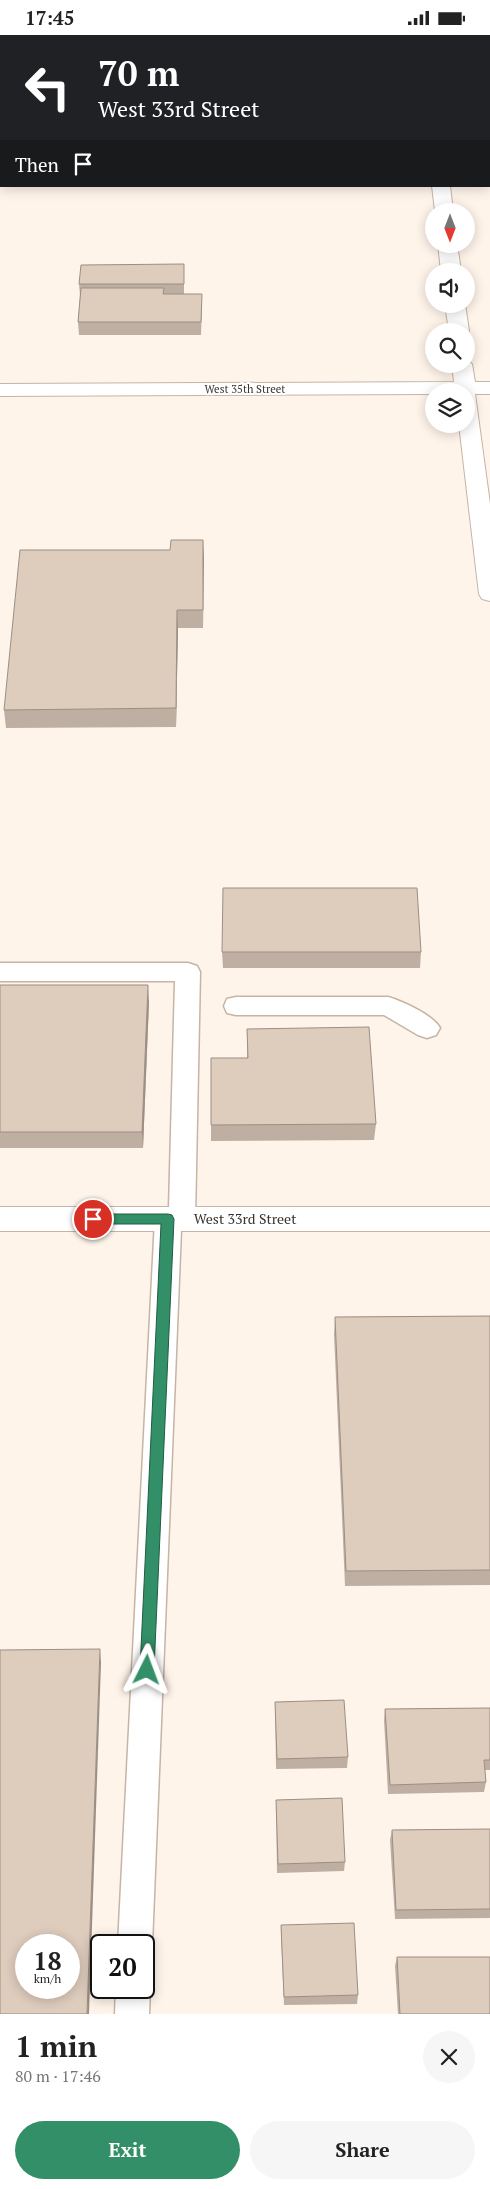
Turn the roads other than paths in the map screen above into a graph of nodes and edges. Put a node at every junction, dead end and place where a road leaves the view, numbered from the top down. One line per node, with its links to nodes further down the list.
1 (442, 187): 2 (street)
2 (443, 203)
3 (490, 388): 5 (street, West 35th Street)
4 (0, 390): 6 (street, West 35th Street)
5 (475, 390)
6 (425, 392)
7 (471, 433): 8 (street)
8 (490, 594)
9 (0, 972): 13 (lane)
10 (236, 1005): 11 (lane)
11 (427, 1028)
12 (0, 1219): 13 (street, West 33rd Street)
13 (175, 1219): 14 (street, West 33rd Street); 15 (lane)
14 (490, 1219)
15 (136, 1934)
16 (133, 1999): 17 (lane)
17 (132, 2014)

